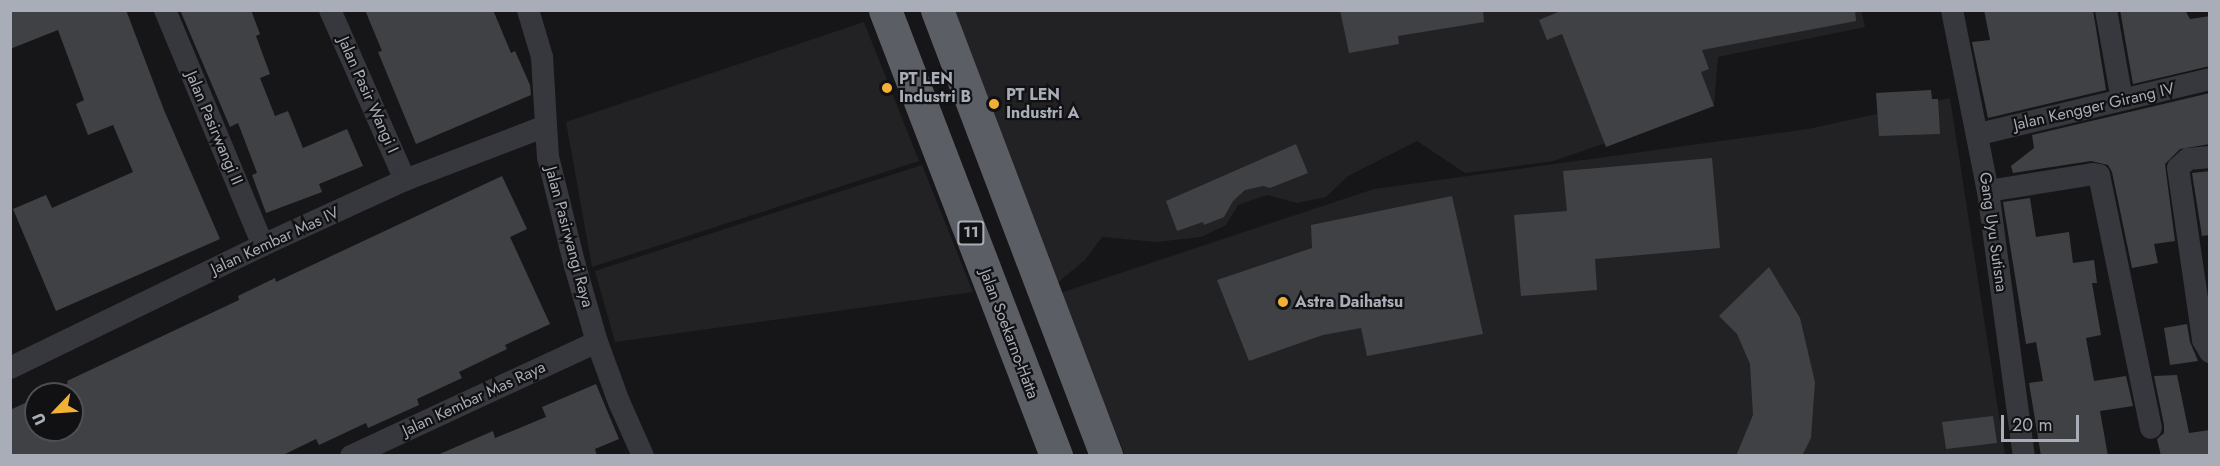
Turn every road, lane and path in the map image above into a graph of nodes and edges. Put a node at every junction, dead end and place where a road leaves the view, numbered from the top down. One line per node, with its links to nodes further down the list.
1 (165, 10): 15 (street, Jalan Pasirwangi II)
2 (330, 10): 13 (street, Jalan Pasir Wangi I)
3 (528, 10): 10 (street, Jalan Pasirwangi Raya)
4 (885, 10): 23 (highway, Jalan Soekarno-Hatta / 11)
5 (937, 10): 24 (highway)
6 (1952, 10): 11 (street, Gang Uyu Sutisna)
7 (2106, 10): 9 (street)
8 (2210, 79): 9 (street, Jalan Kengger Girang IV)
9 (2122, 100): 11 (street, Jalan Kengger Girang IV)
10 (546, 126): 13 (street, Jalan Kembar Mas IV); 16 (street, Jalan Pasirwangi Raya)
11 (1978, 134): 14 (street, Gang Uyu Sutisna)
12 (2210, 157): 17 (street)
13 (405, 180): 15 (street, Jalan Kembar Mas IV)
14 (1988, 191): 19 (street); 25 (street, Gang Uyu Sutisna)
15 (263, 245): 18 (street, Jalan Kembar Mas IV)
16 (597, 342): 20 (street, Jalan Kembar Mas Raya); 22 (street, Jalan Pasirwangi Raya)
17 (2210, 352)
18 (10, 368)
19 (2151, 428)
20 (381, 449): 21 (street, Jalan Kembar Mas Raya)
21 (351, 456)
22 (643, 456)
23 (1056, 456)
24 (1106, 456)
25 (2024, 456)

